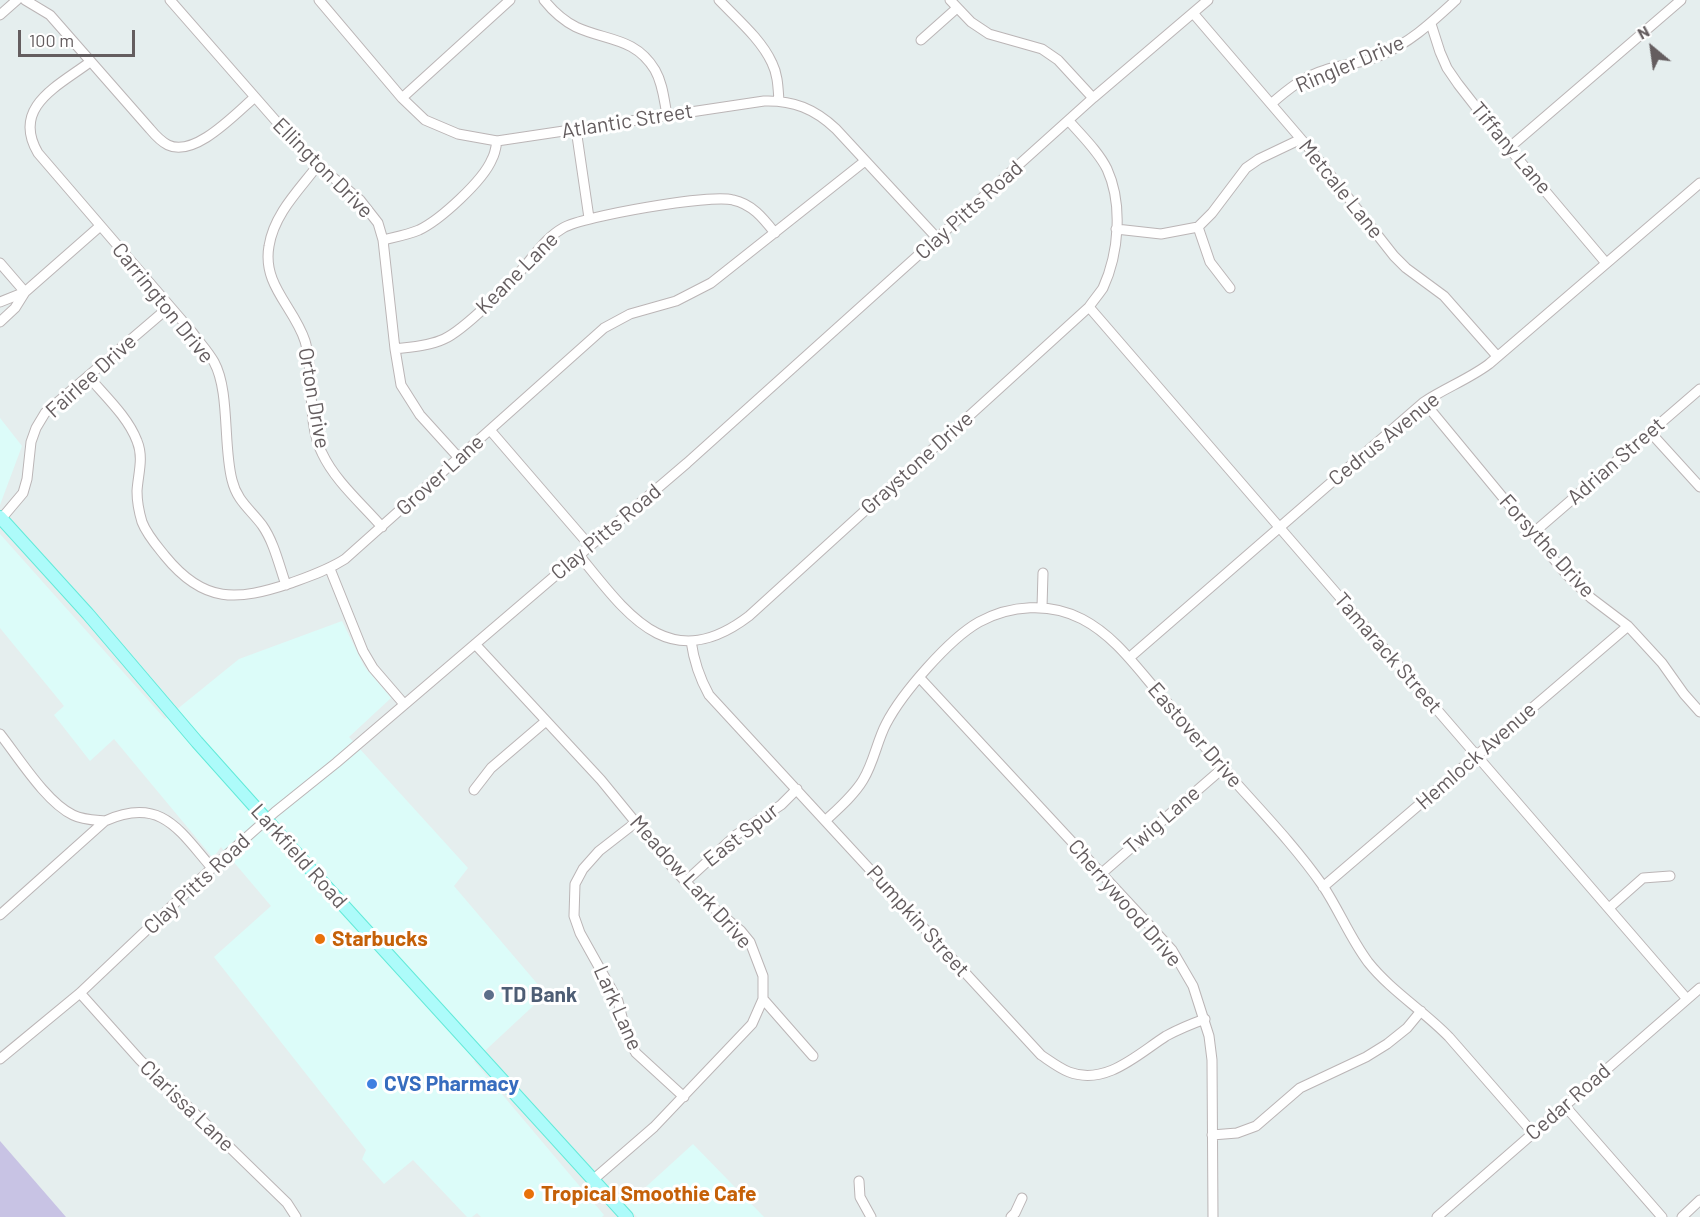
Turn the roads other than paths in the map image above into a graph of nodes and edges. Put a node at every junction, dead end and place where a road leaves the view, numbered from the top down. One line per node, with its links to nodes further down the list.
1 (17, 0): 13 (street)
2 (25, 0): 16 (street)
3 (170, 0): 17 (street, Ellington Drive)
4 (319, 0): 18 (street, Atlantic Street)
5 (509, 0): 18 (street)
6 (544, 0): 22 (street)
7 (719, 0): 20 (street)
8 (1208, 0): 12 (street, Clay Pitts Road)
9 (1456, 0): 14 (street, Ringler Drive)
10 (1681, 0): 27 (street)
11 (953, 4): 15 (street); 19 (street)
12 (1193, 13): 19 (street, Clay Pitts Road); 21 (street, Metcale Lane)
13 (0, 15)
14 (1431, 24): 21 (street, Ringler Drive); 27 (street, Tiffany Lane)
15 (921, 40)
16 (90, 62): 17 (street); 32 (street, Carrington Drive)
17 (255, 97): 29 (street, Ellington Drive)
18 (402, 98): 26 (street, Atlantic Street)
19 (1093, 98): 23 (street, Clay Pitts Road)
20 (779, 101): 22 (street, Atlantic Street); 28 (street, Atlantic Street)
21 (1271, 104): 25 (street, Metcale Lane)
22 (667, 115): 24 (street, Atlantic Street)
23 (1069, 121): 34 (street, Graystone Drive); 36 (street, Clay Pitts Road)
24 (576, 129): 26 (street, Atlantic Street); 31 (street)
25 (1301, 139): 33 (street); 47 (street, Metcale Lane)
26 (497, 141): 37 (street)
27 (1510, 147): 38 (street, Tiffany Lane)
28 (865, 161): 35 (street, Grover Lane); 36 (street, Atlantic Street)
29 (318, 165): 37 (street, Ellington Drive); 56 (street, Orton Drive)
30 (1700, 183): 38 (street, Cedrus Avenue)
31 (589, 218): 35 (street, Keane Lane); 46 (street, Keane Lane)
32 (99, 226): 41 (street); 44 (street, Carrington Drive)
33 (1198, 227): 34 (street); 40 (street)
34 (1116, 229): 43 (street, Graystone Drive)
35 (775, 232): 51 (street, Grover Lane)
36 (937, 238): 59 (street, Clay Pitts Road)
37 (383, 240): 46 (street, Ellington Drive)
38 (1606, 262): 47 (street, Cedrus Avenue)
39 (0, 263): 41 (street)
40 (1230, 288)
41 (25, 292): 42 (street); 45 (street)
42 (0, 302)
43 (1089, 306): 57 (street, Tamarack Street); 66 (street, Graystone Drive)
44 (169, 307): 48 (street, Fairlee Drive); 63 (street, Carrington Drive)
45 (0, 322)
46 (395, 349): 53 (street, Ellington Drive)
47 (1497, 356): 50 (street, Cedrus Avenue)
48 (88, 376): 55 (street, Fairlee Drive); 63 (street, Grover Lane)
49 (1700, 389): 52 (street, Adrian Street)
50 (1424, 402): 57 (street, Cedrus Avenue); 58 (street, Forsythe Drive)
51 (490, 430): 53 (street, Grover Lane); 59 (street)
52 (1650, 432): 54 (street); 58 (street, Adrian Street)
53 (459, 458): 56 (street, Grover Lane)
54 (1700, 488)
55 (1, 518): 78 (main road, Larkfield Road)
56 (382, 527): 61 (street, Grover Lane)
57 (1280, 527): 68 (street, Cedrus Avenue); 74 (street, Tamarack Street)
58 (1532, 534): 65 (street, Forsythe Drive)
59 (590, 546): 60 (street, Clay Pitts Road)
60 (579, 555): 66 (street, Graystone Drive); 67 (street, Clay Pitts Road)
61 (330, 569): 63 (street, Grover Lane); 70 (street)
62 (1043, 573): 64 (street)
63 (286, 585)
64 (1042, 607): 68 (street, Eastover Drive); 69 (street, Eastover Drive)
65 (1628, 626): 71 (street, Forsythe Drive); 74 (street, Hemlock Avenue)
66 (691, 641): 76 (street, Pumpkin Street)
67 (475, 644): 70 (street, Clay Pitts Road); 72 (street, Meadow Lark Drive)
68 (1128, 658): 75 (street, Eastover Drive)
69 (919, 677): 79 (street, Eastover Drive); 83 (street, Cherrywood Drive)
70 (404, 704): 78 (street, Clay Pitts Road)
71 (1700, 712)
72 (546, 721): 77 (street); 81 (street, Meadow Lark Drive)
73 (0, 734): 80 (street)
74 (1477, 756): 86 (street, Hemlock Avenue); 87 (street, Tamarack Street)
75 (1223, 768): 83 (street, Twig Lane); 86 (street, Eastover Drive)
76 (797, 789): 79 (street, Pumpkin Street); 85 (street, East Spur)
77 (474, 790)
78 (267, 820): 82 (street, Clay Pitts Road); 101 (main road, Larkfield Road)
79 (826, 820): 94 (street, Pumpkin Street)
80 (105, 821): 82 (street); 88 (street)
81 (635, 823): 85 (street, Meadow Lark Drive); 97 (street, Lark Lane)
82 (212, 868): 90 (street, Clay Pitts Road)
83 (1101, 873): 94 (street, Cherrywood Drive)
84 (1670, 876): 87 (street)
85 (685, 882): 91 (street, Meadow Lark Drive)
86 (1323, 887): 93 (street, Eastover Drive)
87 (1609, 908): 92 (street, Tamarack Street)
88 (0, 915)
89 (1700, 988): 92 (street, Cedar Road)
90 (80, 993): 96 (street, Clay Pitts Road); 105 (street, Clarissa Lane)
91 (763, 999): 95 (street); 97 (street)
92 (1687, 999): 98 (street, Cedar Road)
93 (1421, 1011): 99 (street, Eastover Drive); 100 (street)
94 (1205, 1019): 100 (street, Cherrywood Drive)
95 (813, 1056)
96 (0, 1059)
97 (684, 1096): 101 (street)
98 (1565, 1106): 99 (street, Cedar Road); 111 (street)
99 (1533, 1133): 110 (street, Cedar Road)
100 (1212, 1135): 109 (street, Cherrywood Drive)
101 (594, 1179): 106 (main road, Larkfield Road)
102 (859, 1181): 107 (street)
103 (1022, 1198): 108 (street)
104 (1700, 1200): 112 (street)
105 (296, 1217)
106 (627, 1217)
107 (871, 1217)
108 (1011, 1217)
109 (1213, 1217)
110 (1437, 1217)
111 (1662, 1217)
112 (1682, 1217)

